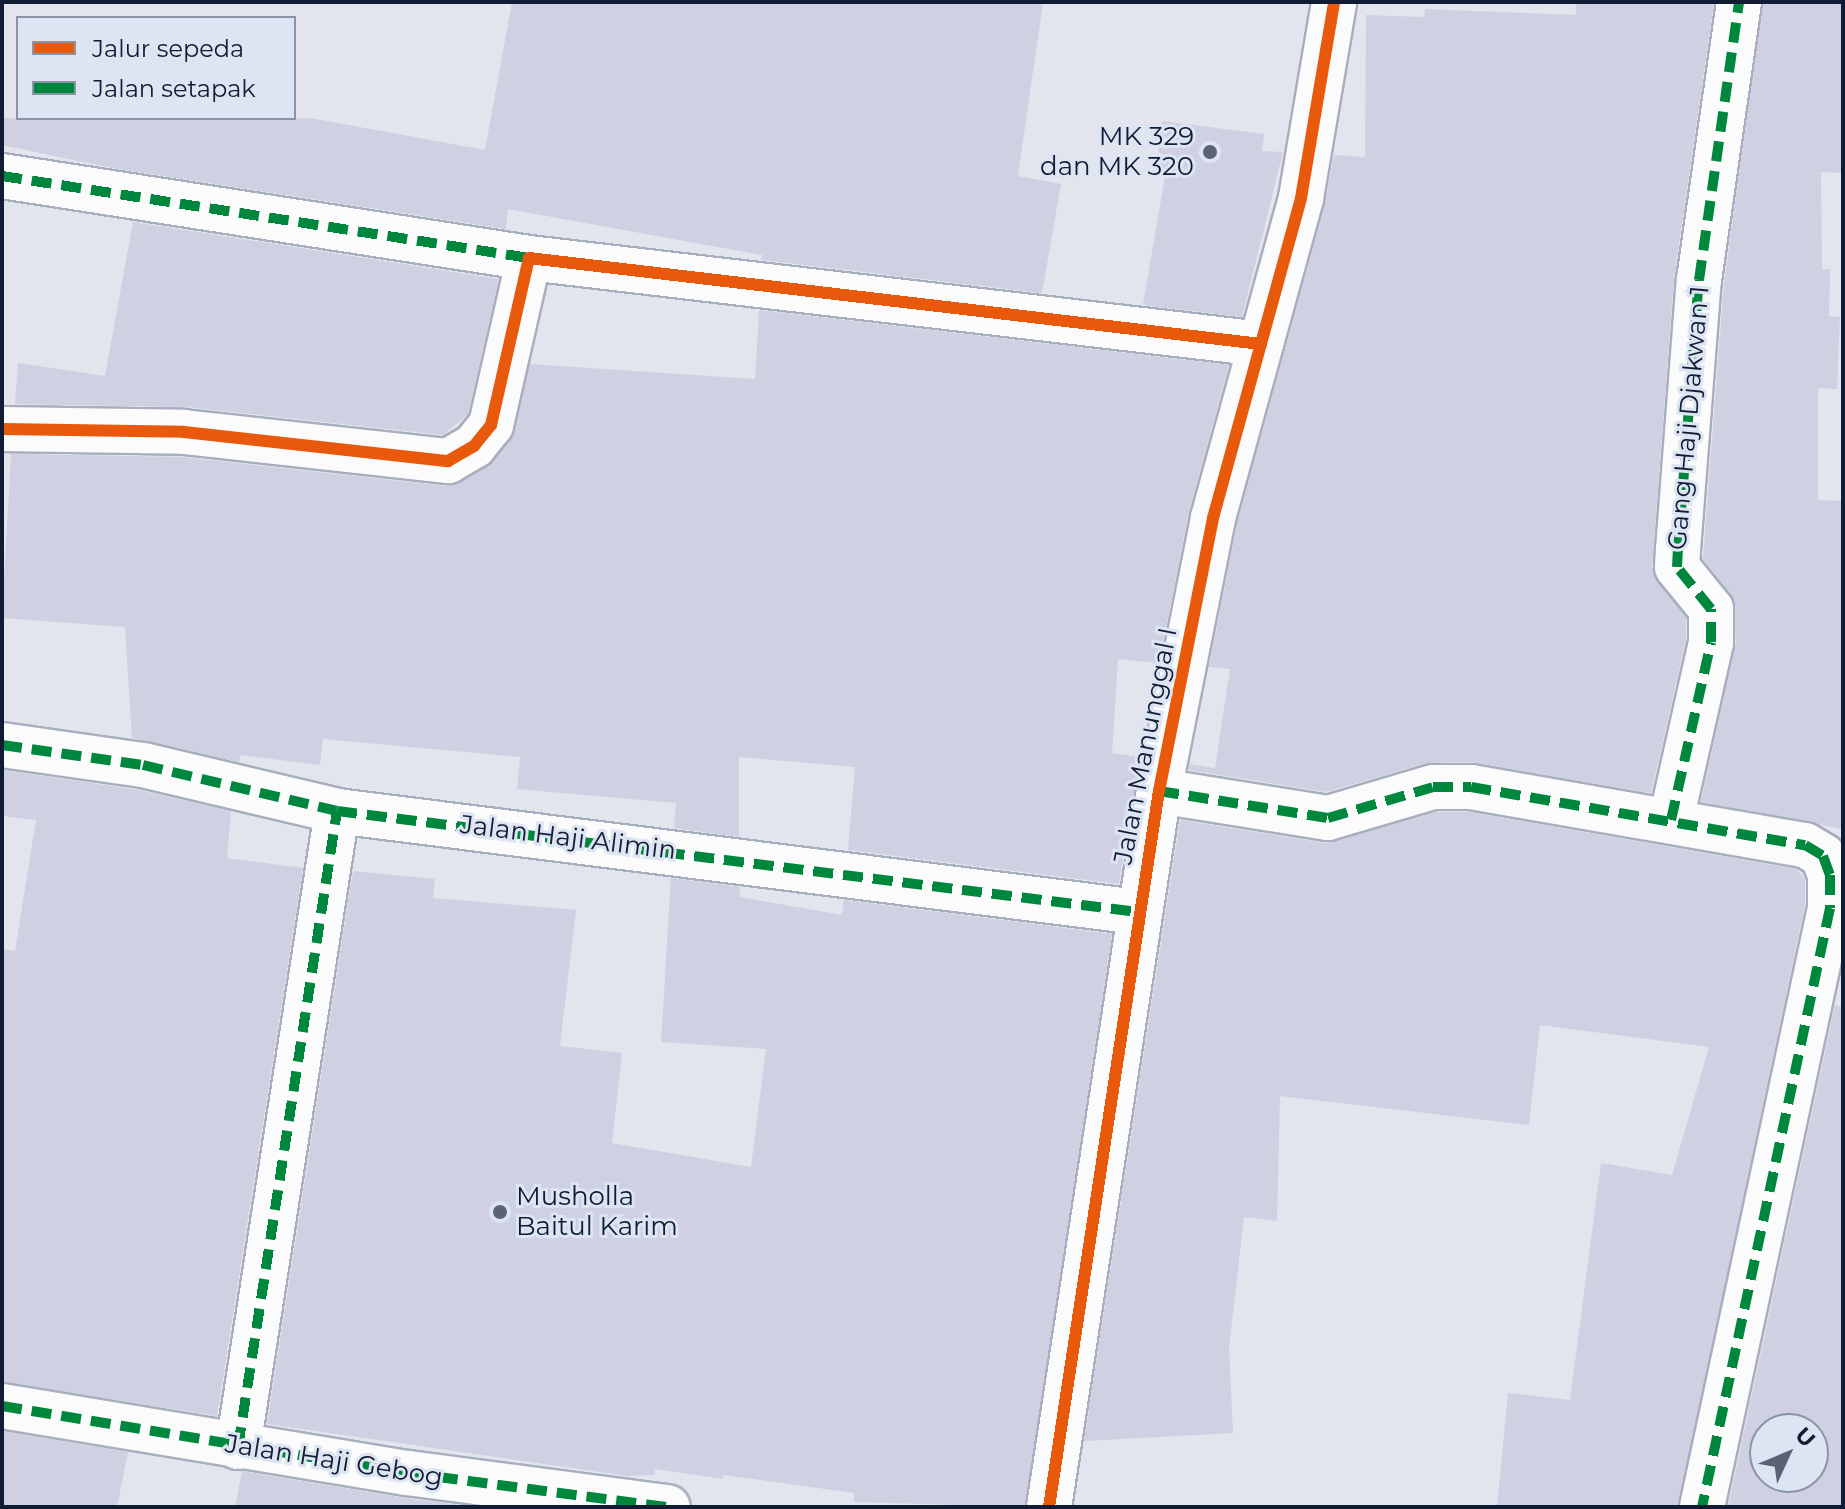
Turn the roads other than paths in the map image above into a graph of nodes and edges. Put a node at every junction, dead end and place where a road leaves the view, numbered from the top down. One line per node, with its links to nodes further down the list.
1 (1334, 2): 5 (street, Jalan Manunggal I)
2 (1739, 2): 10 (street, Gang Haji Djakwan 1)
3 (2, 176): 4 (street)
4 (529, 258): 5 (street); 6 (street)
5 (1261, 344): 8 (street, Jalan Manunggal I)
6 (2, 429)
7 (2, 745): 9 (street, Jalan Haji Alimin)
8 (1159, 791): 10 (street); 11 (street, Jalan Manunggal I)
9 (337, 811): 11 (street, Jalan Haji Alimin); 13 (street)
10 (1671, 820): 16 (street)
11 (1138, 912): 15 (street, Jalan Manunggal I)
12 (2, 1406): 13 (street, Jalan Haji Gebog)
13 (238, 1447): 14 (street, Jalan Haji Gebog)
14 (668, 1507)
15 (1049, 1507)
16 (1702, 1507)

